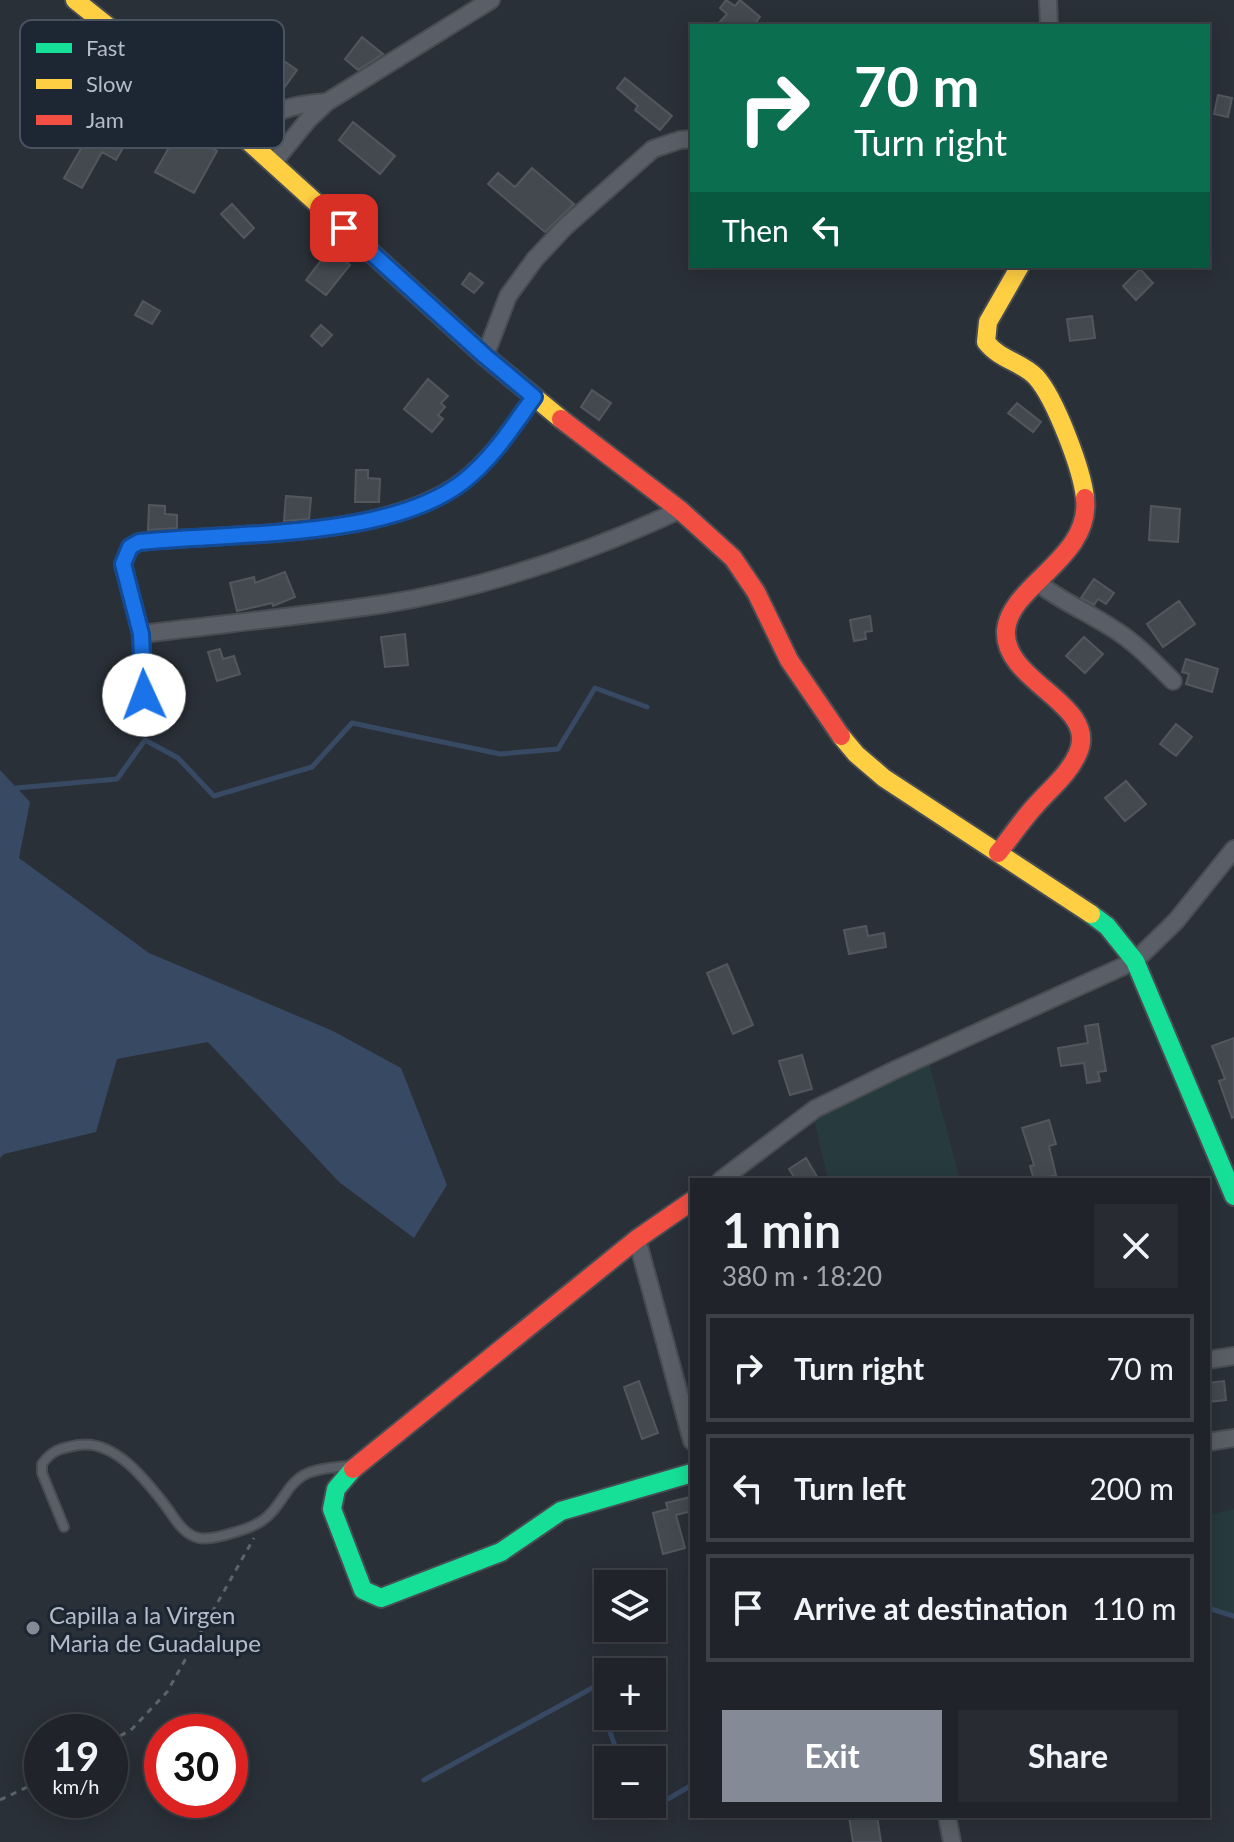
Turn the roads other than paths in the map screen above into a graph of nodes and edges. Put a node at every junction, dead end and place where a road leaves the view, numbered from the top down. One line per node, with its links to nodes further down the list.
1 (75, 0): 4 (street)
2 (491, 0): 6 (street)
3 (1048, 0): 5 (street)
4 (100, 20)
5 (1049, 24)
6 (327, 102): 7 (street); 10 (street)
7 (284, 108)
8 (690, 139): 12 (street)
9 (256, 148): 10 (street)
10 (273, 163): 12 (street)
11 (1019, 268): 15 (street)
12 (485, 356): 13 (street)
13 (534, 397): 14 (street); 16 (street)
14 (680, 510): 16 (street); 20 (street)
15 (1038, 583): 17 (street); 20 (street)
16 (141, 634): 18 (street)
17 (1173, 681)
18 (144, 695)
19 (1234, 849): 21 (street)
20 (998, 853): 21 (street)
21 (1135, 961): 22 (street); 23 (street)
22 (724, 1178)
23 (1234, 1196)
24 (690, 1202): 25 (street)
25 (637, 1239): 28 (street); 31 (street)
26 (1234, 1356): 27 (street)
27 (1210, 1360)
28 (690, 1434)
29 (1234, 1438): 30 (street)
30 (1210, 1442)
31 (359, 1464): 32 (street); 33 (lane)
32 (690, 1474)
33 (64, 1527)
34 (947, 1818): 35 (street)
35 (952, 1842)

